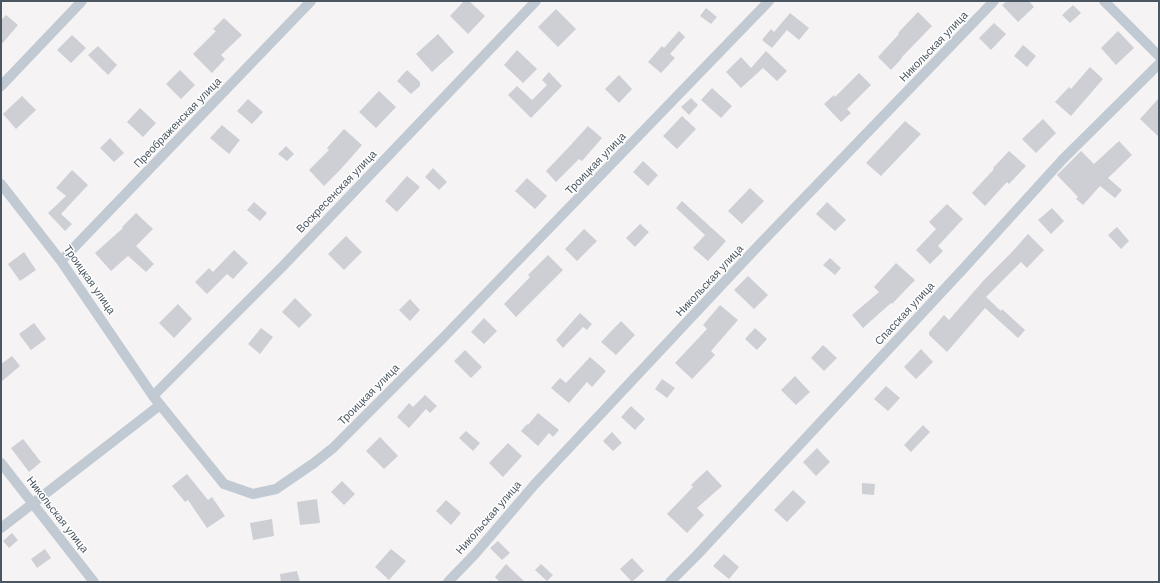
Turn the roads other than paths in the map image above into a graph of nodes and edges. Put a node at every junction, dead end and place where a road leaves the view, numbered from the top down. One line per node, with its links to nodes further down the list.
1 (82, 1): 9 (street)
2 (311, 1): 11 (street, Преображенская улица)
3 (536, 1): 12 (street, Воскресенская улица)
4 (769, 1): 13 (street, Троицкая улица)
5 (994, 1): 18 (street, Никольская улица)
6 (1104, 1): 7 (street)
7 (1159, 56)
8 (1159, 64): 19 (street, Спасская улица)
9 (1, 86)
10 (1, 184): 11 (street, Троицкая улица)
11 (61, 261): 12 (street, Троицкая улица)
12 (153, 396): 13 (street, Троицкая улица)
13 (160, 405): 15 (street)
14 (1, 464): 15 (street, Никольская улица)
15 (32, 504): 16 (street); 17 (street, Никольская улица)
16 (1, 528)
17 (94, 582)
18 (448, 582)
19 (670, 582)

